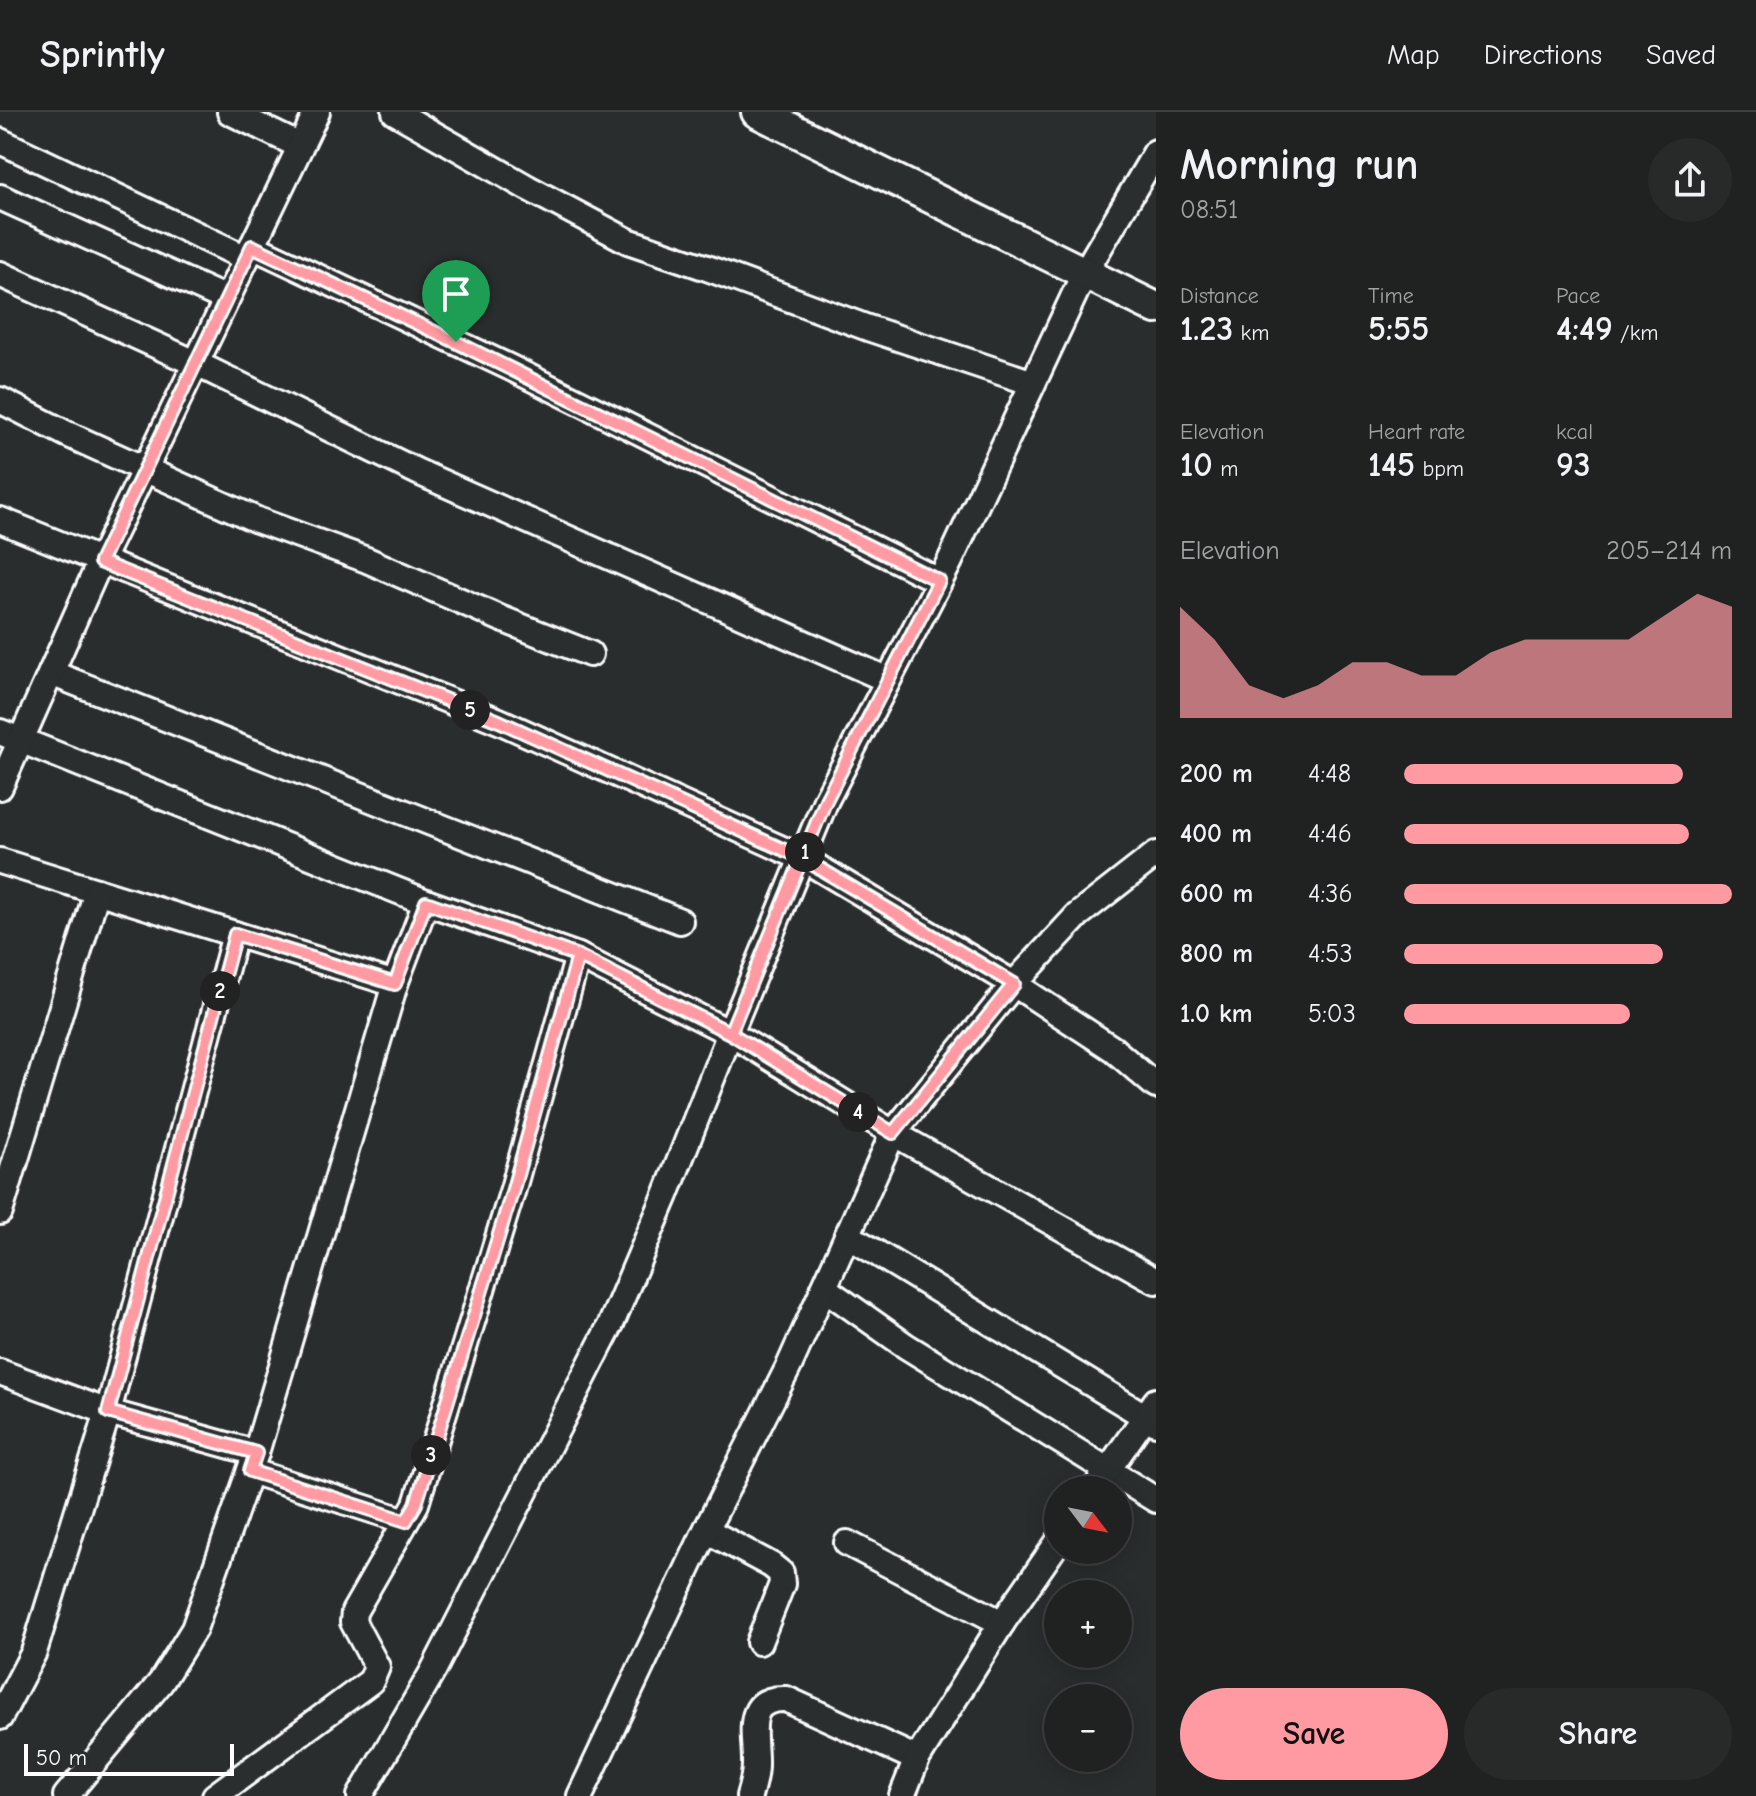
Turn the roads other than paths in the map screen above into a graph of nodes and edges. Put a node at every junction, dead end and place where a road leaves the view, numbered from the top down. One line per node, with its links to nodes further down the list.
1 (230, 112): 6 (street)
2 (317, 112): 6 (street)
3 (395, 112): 15 (street)
4 (776, 116): 10 (street)
5 (0, 141): 9 (street)
6 (300, 146): 9 (street)
7 (1156, 152): 10 (street)
8 (0, 197): 12 (street)
9 (249, 252): 12 (street); 20 (street)
10 (1085, 272): 13 (street); 15 (street)
11 (0, 274): 14 (street)
12 (226, 299): 14 (street)
13 (1156, 308)
14 (195, 363): 17 (street); 23 (street)
15 (1033, 383): 20 (street)
16 (0, 400): 17 (street)
17 (144, 470): 19 (street); 21 (street)
18 (0, 520): 19 (street)
19 (100, 562): 22 (street); 27 (street)
20 (939, 581): 23 (street)
21 (590, 654)
22 (51, 673): 24 (street); 31 (street)
23 (888, 680): 27 (street)
24 (11, 736): 25 (street); 30 (street)
25 (0, 787)
26 (1156, 854): 35 (street)
27 (802, 858): 35 (street); 36 (street)
28 (0, 861): 29 (street)
29 (97, 891): 32 (street); 39 (street)
30 (426, 902): 33 (street); 34 (street)
31 (680, 921)
32 (235, 934): 34 (street); 44 (street)
33 (578, 956): 36 (street); 50 (street)
34 (395, 984): 46 (street)
35 (1014, 984): 37 (street); 38 (street)
36 (730, 1033): 38 (street); 60 (street)
37 (1156, 1086)
38 (893, 1133): 40 (street); 41 (street)
39 (0, 1212)
40 (847, 1235): 42 (street); 45 (street)
41 (1156, 1281)
42 (824, 1288): 47 (street); 51 (street)
43 (0, 1372): 44 (street)
44 (108, 1412): 46 (street); 56 (street)
45 (1152, 1414): 47 (street)
46 (253, 1462): 50 (street); 58 (street)
47 (1108, 1469): 48 (street); 49 (street)
48 (1103, 1476)
49 (1156, 1500)
50 (406, 1521): 59 (street)
51 (706, 1530): 55 (street); 61 (street)
52 (847, 1543): 54 (street)
53 (1044, 1562): 54 (street)
54 (1002, 1623): 57 (street)
55 (759, 1642)
56 (0, 1717)
57 (917, 1759): 62 (street); 63 (street)
58 (66, 1796)
59 (215, 1796)
60 (360, 1796)
61 (580, 1796)
62 (749, 1796)
63 (902, 1796)

